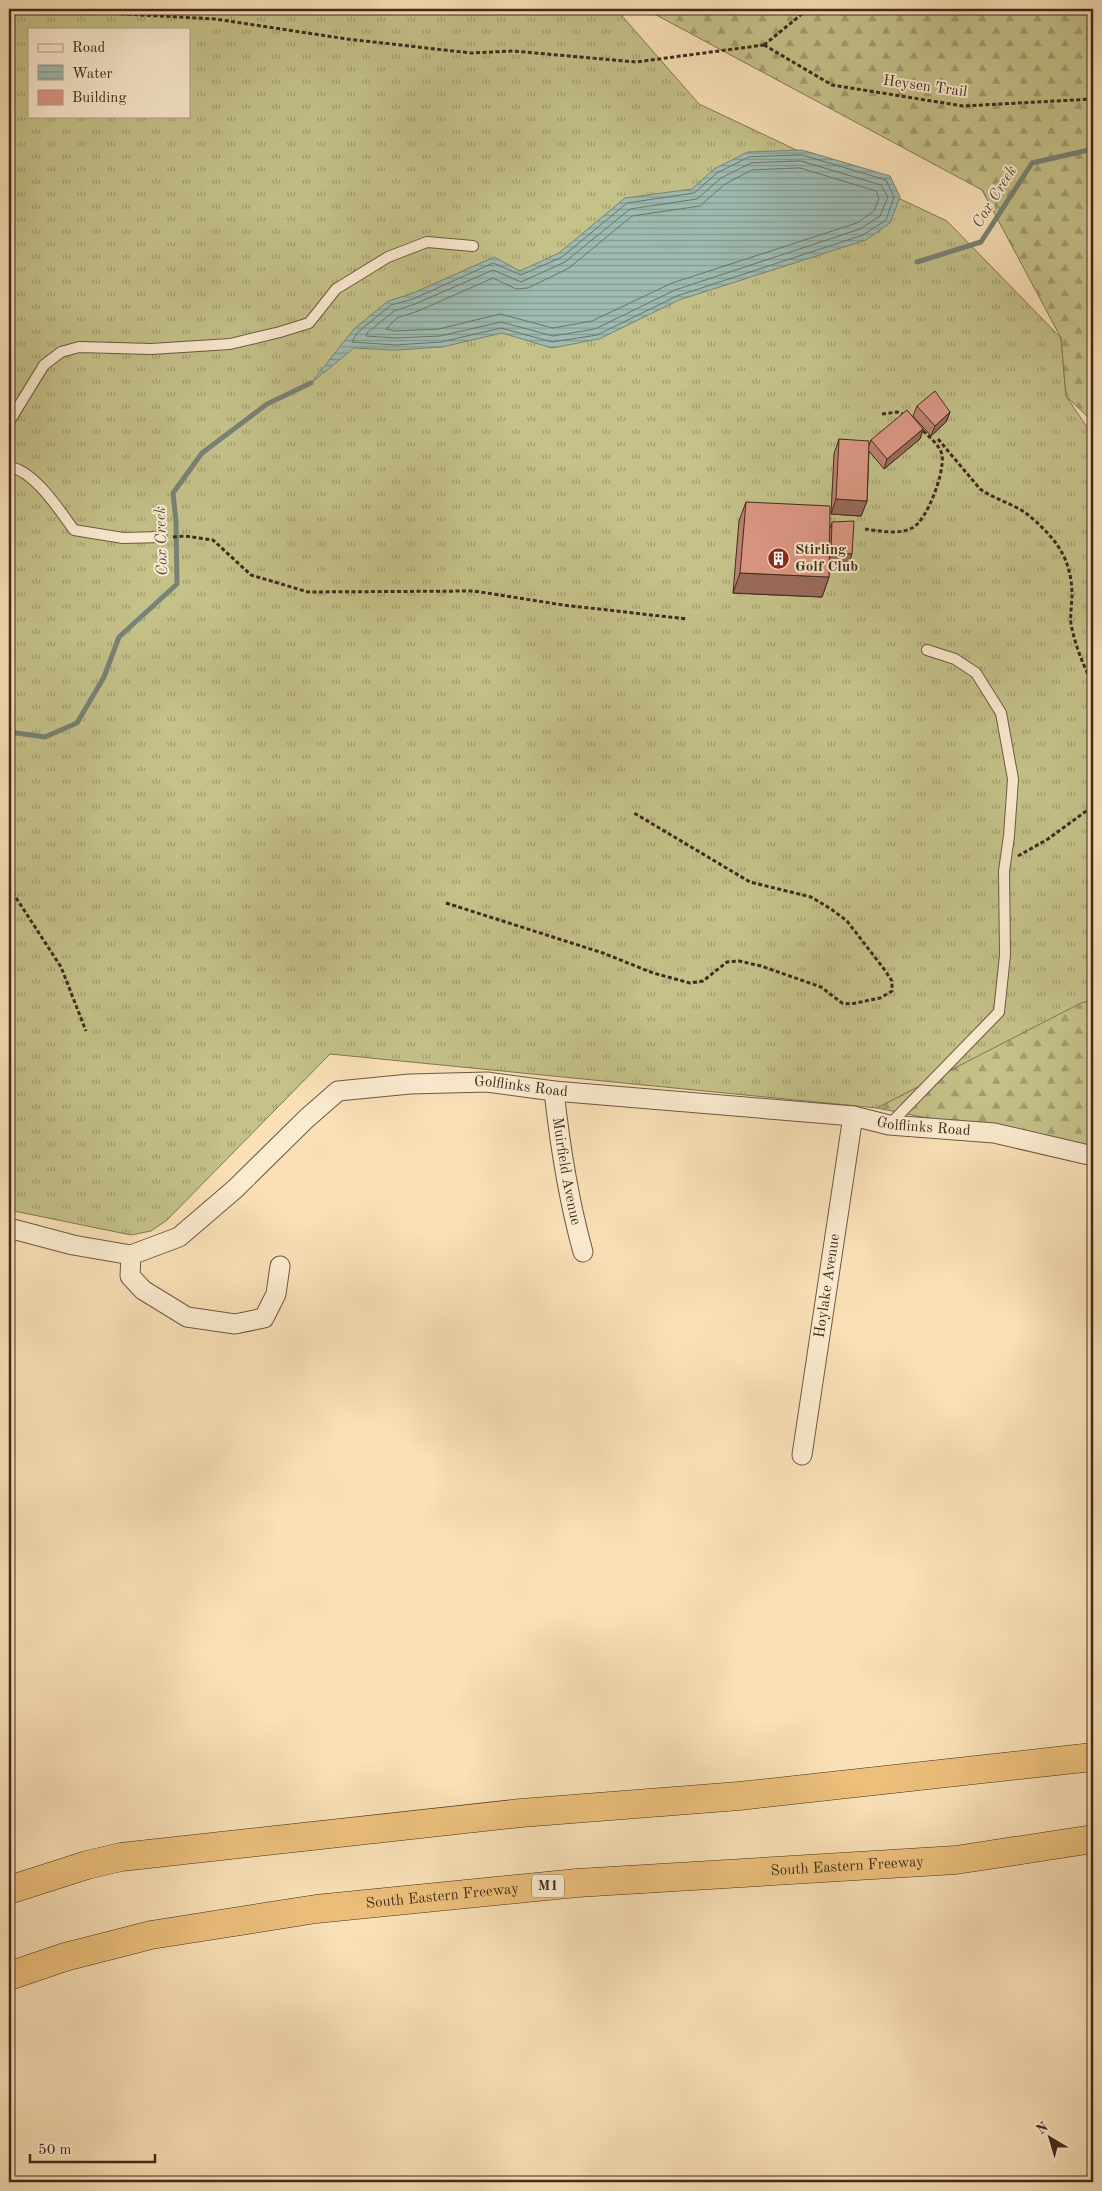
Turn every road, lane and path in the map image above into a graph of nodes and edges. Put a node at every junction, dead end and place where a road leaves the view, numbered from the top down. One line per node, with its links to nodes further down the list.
1 (102, 9): 3 (path)
2 (808, 9): 3 (path)
3 (764, 45): 4 (path, Heysen Trail)
4 (1093, 99)
5 (472, 246): 9 (lane)
6 (882, 414): 7 (path)
7 (908, 416)
8 (914, 421): 12 (path)
9 (9, 422)
10 (938, 439): 17 (path)
11 (9, 467): 14 (lane)
12 (865, 529)
13 (185, 536): 15 (path)
14 (162, 537)
15 (686, 619)
16 (928, 650): 26 (lane)
17 (1093, 684)
18 (1093, 806): 20 (path)
19 (634, 812): 22 (path)
20 (1015, 857)
21 (9, 887): 23 (path)
22 (446, 903)
23 (86, 1031)
24 (554, 1091): 25 (street, Golflinks Road); 29 (street, Muirfield Avenue); 30 (street, Golflinks Road)
25 (853, 1116): 26 (street, Golflinks Road); 32 (street, Hoylake Avenue)
26 (889, 1125): 27 (street, Golflinks Road)
27 (1093, 1156)
28 (9, 1228): 30 (street)
29 (584, 1252)
30 (131, 1256): 31 (street)
31 (280, 1266)
32 (802, 1455)
33 (1093, 1757): 35 (highway)
34 (1093, 1838): 36 (highway, South Eastern Freeway / M1)
35 (9, 1890)
36 (9, 1976)

